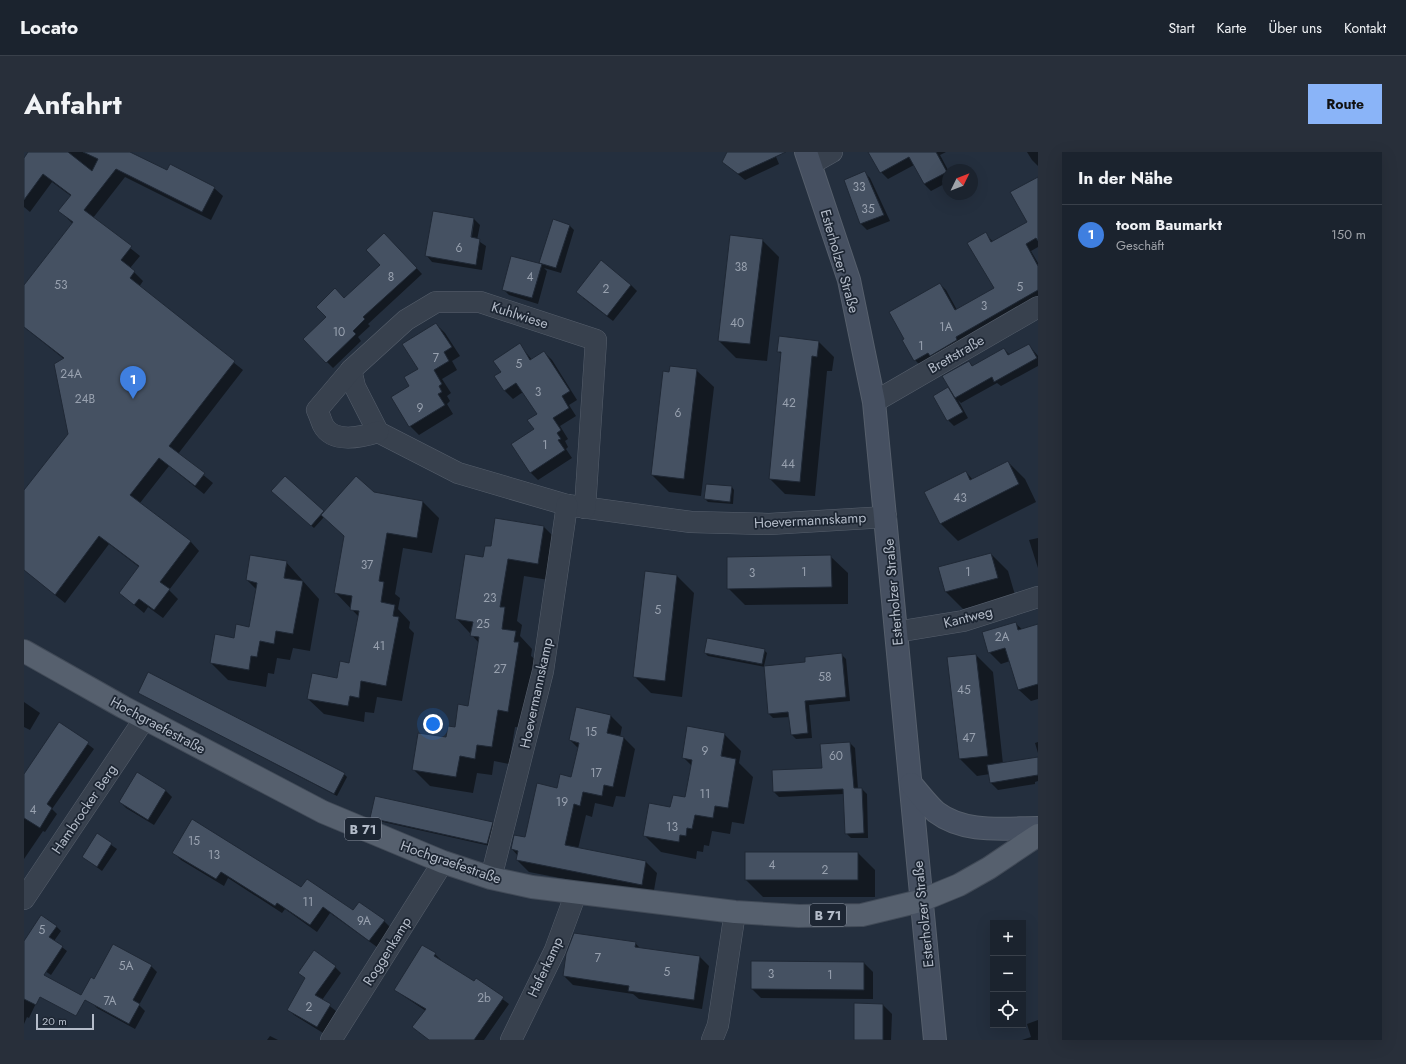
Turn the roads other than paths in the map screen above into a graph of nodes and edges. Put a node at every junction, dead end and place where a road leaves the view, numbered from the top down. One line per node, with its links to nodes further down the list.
1 (832, 152): 2 (street)
2 (809, 158): 5 (street, Esterholzer Straße)
3 (1038, 307): 5 (street, Brettstraße)
4 (351, 370): 6 (street); 6 (street, Kuhlwiese); 7 (street, Kuhlwiese)
5 (874, 402): 8 (street, Esterholzer Straße)
6 (378, 432): 7 (street, Hoevermannskamp)
7 (576, 507): 8 (street, Hoevermannskamp); 17 (street, Hoevermannskamp)
8 (886, 517): 10 (street, Esterholzer Straße)
9 (1038, 597): 10 (street, Kantweg)
10 (896, 632): 13 (street, Esterholzer Straße)
11 (24, 651): 12 (main road, Hochgraefestraße / B 71)
12 (145, 718): 16 (main road, Hochgraefestraße / B 71); 19 (street, Hambrocker Berg)
13 (911, 784): 14 (street); 20 (street, Esterholzer Straße)
14 (1038, 828)
15 (1038, 835): 20 (main road, B 71)
16 (443, 862): 17 (main road, Hochgraefestraße / B 71); 22 (street, Roggenkamp)
17 (491, 878): 18 (main road, Hochgraefestraße / B 71)
18 (576, 893): 21 (main road, Hochgraefestraße / B 71); 23 (street, Haferkamp)
19 (24, 899)
20 (920, 901): 21 (main road, Hochgraefestraße / B 71); 25 (street, Esterholzer Straße)
21 (735, 912): 24 (street)
22 (331, 1040)
23 (511, 1040)
24 (712, 1040)
25 (935, 1040)

